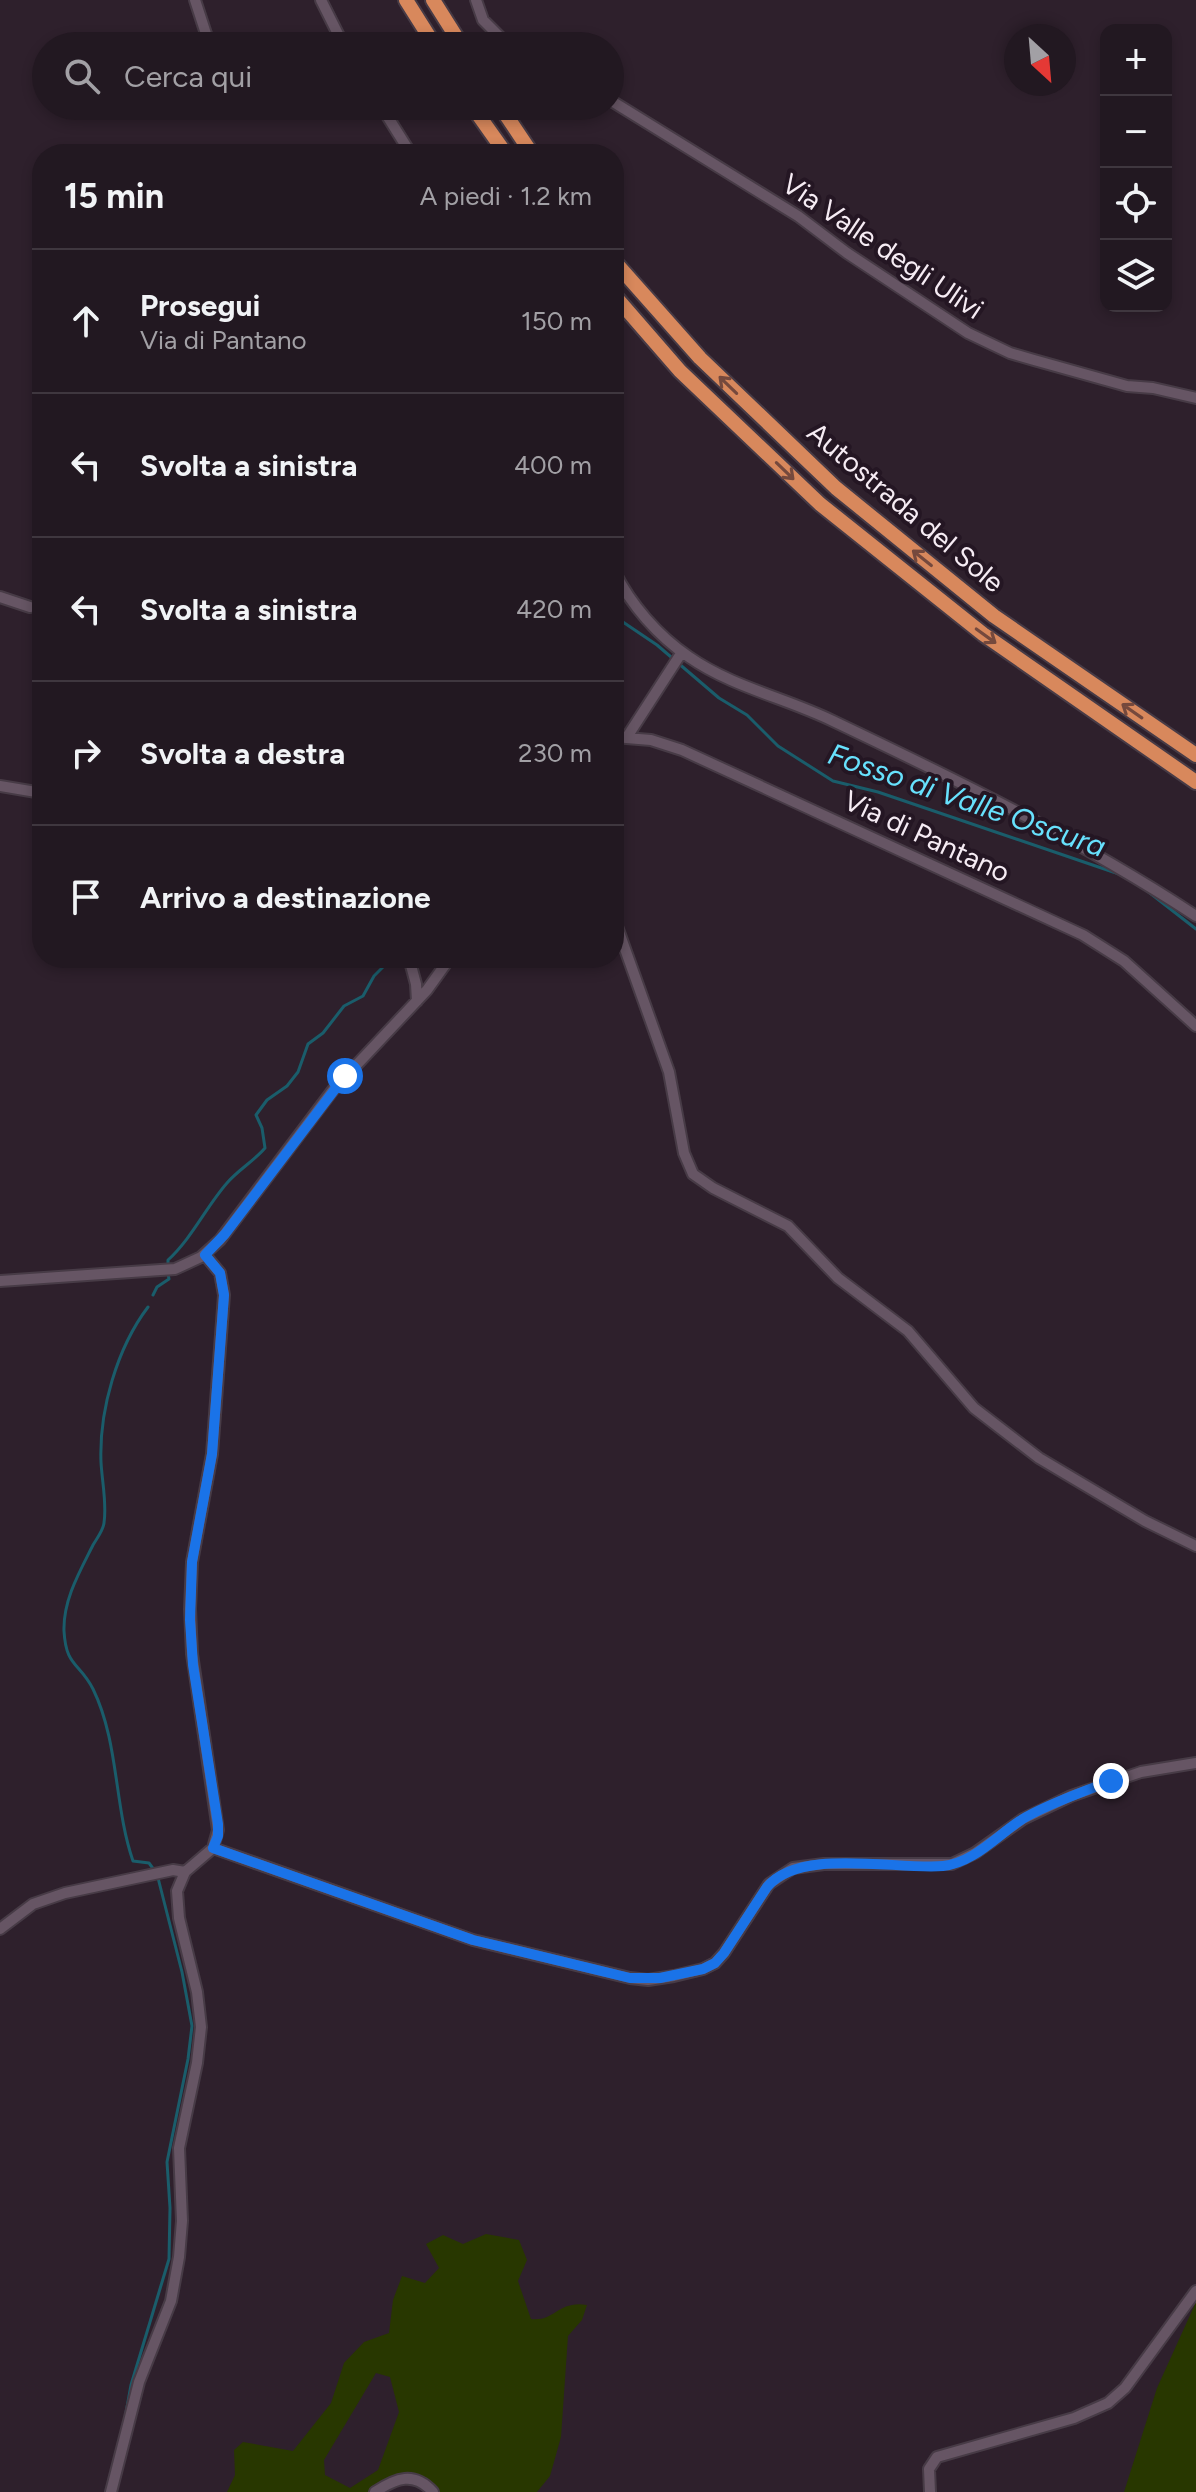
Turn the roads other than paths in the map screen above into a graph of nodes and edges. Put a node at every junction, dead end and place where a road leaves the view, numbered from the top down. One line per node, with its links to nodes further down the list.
1 (195, 0): 6 (street)
2 (321, 0): 7 (street)
3 (406, 0): 8 (highway)
4 (433, 0): 9 (highway)
5 (476, 0): 10 (street)
6 (205, 32)
7 (337, 32)
8 (426, 32)
9 (453, 32)
10 (495, 32)
11 (624, 109): 20 (street, Via Valle degli Ulivi)
12 (390, 120): 15 (street)
13 (482, 120): 16 (highway)
14 (509, 120): 17 (highway)
15 (405, 144)
16 (499, 144)
17 (525, 144)
18 (624, 272): 26 (highway, Autostrada del Sole, one-way to 18)
19 (624, 307): 27 (highway, Autostrada del Sole, one-way to 27)
20 (1196, 398)
21 (624, 587): 24 (street)
22 (0, 597): 23 (street)
23 (30, 607)
24 (682, 652): 25 (street); 30 (street)
25 (627, 737): 35 (street, Via di Pantano)
26 (1196, 755)
27 (1196, 782)
28 (0, 786): 29 (street)
29 (32, 791)
30 (1196, 916)
31 (624, 946): 38 (street)
32 (412, 968): 34 (street)
33 (442, 968): 34 (street)
34 (417, 1001): 36 (street)
35 (1196, 1026)
36 (205, 1255): 37 (street); 40 (street)
37 (0, 1281)
38 (1196, 1546)
39 (1196, 1763): 40 (street)
40 (213, 1848): 41 (street)
41 (185, 1872): 42 (street); 44 (street)
42 (0, 1929)
43 (1196, 2291): 47 (street)
44 (111, 2492)
45 (375, 2492): 46 (street)
46 (433, 2492)
47 (930, 2492)

